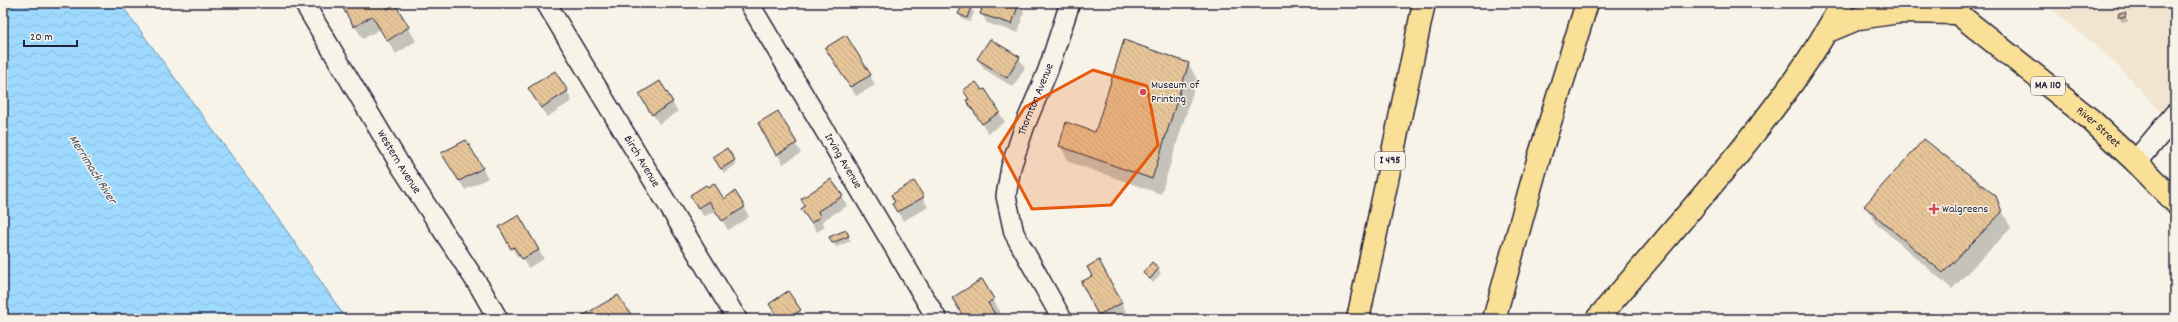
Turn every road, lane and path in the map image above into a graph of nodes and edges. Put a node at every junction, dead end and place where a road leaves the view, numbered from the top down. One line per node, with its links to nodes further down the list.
1 (304, 3): 14 (street, Western Avenue)
2 (546, 3): 15 (street, Birch Avenue)
3 (749, 3): 16 (street, Irving Avenue)
4 (1070, 3): 17 (street, Thornton Avenue)
5 (1424, 3): 18 (main road, I 495)
6 (1587, 3): 19 (main road)
7 (1842, 3): 10 (main road)
8 (1938, 3): 9 (main road, River Street / MA 110)
9 (1953, 8): 10 (main road); 12 (main road, River Street / MA 110)
10 (1828, 31): 20 (main road)
11 (2175, 115): 12 (main road)
12 (2136, 162): 13 (main road, River Street / MA 110)
13 (2175, 202)
14 (498, 319)
15 (737, 319)
16 (937, 319)
17 (1062, 319)
18 (1358, 319)
19 (1494, 319)
20 (1597, 319)

